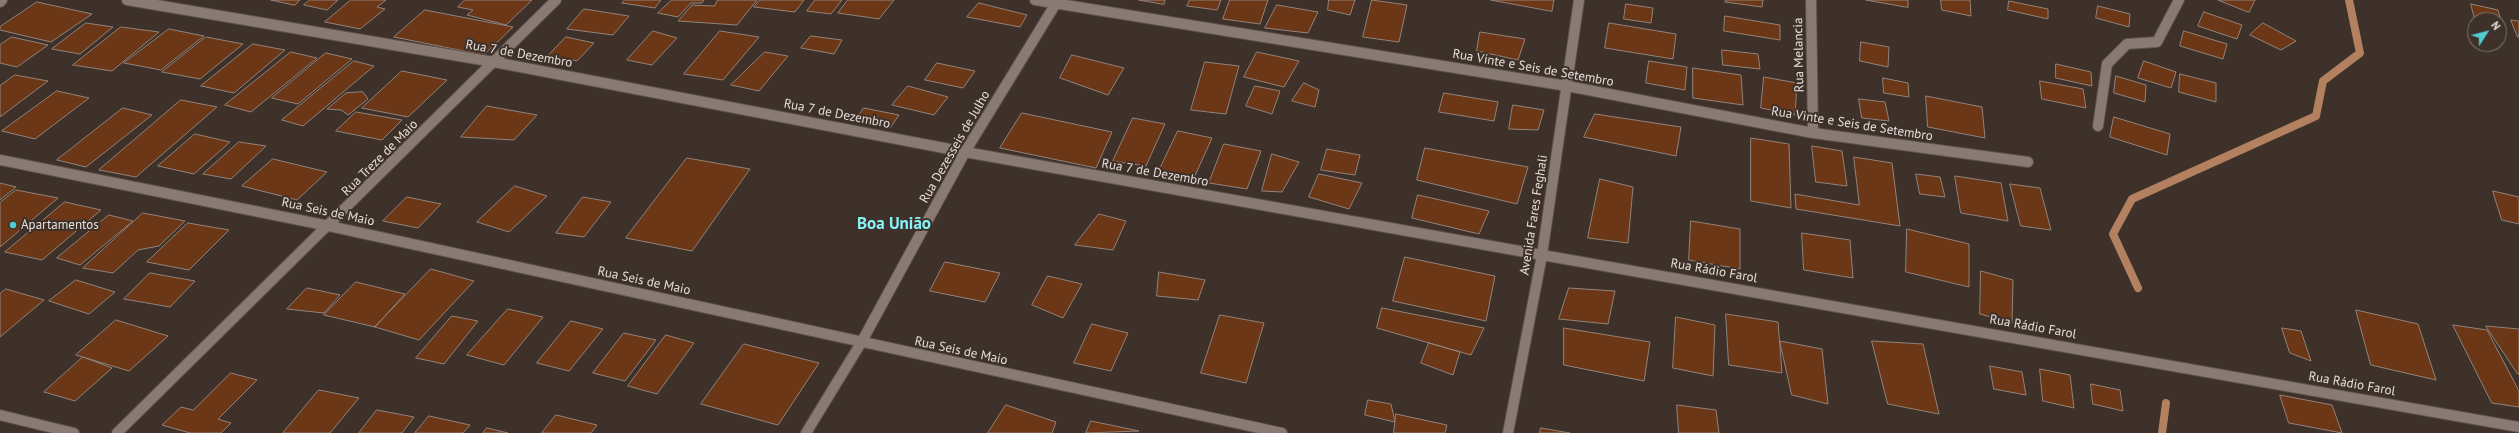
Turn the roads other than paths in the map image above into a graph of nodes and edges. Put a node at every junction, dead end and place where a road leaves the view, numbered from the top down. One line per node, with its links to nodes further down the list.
1 (127, 0): 8 (street, Rua 7 de Dezembro)
2 (556, 0): 8 (street, Rua Treze de Maio)
3 (1035, 0): 7 (street, Rua Vinte e Seis de Setembro)
4 (1579, 0): 9 (street, Avenida Fares Feghali)
5 (1811, 0): 11 (street, Rua Melancia)
6 (2179, 0): 10 (street)
7 (1057, 2): 9 (street, Rua Vinte e Seis de Setembro); 12 (street, Rua Dezesseis de Julho)
8 (494, 62): 12 (street, Rua 7 de Dezembro); 15 (street, Rua Treze de Maio)
9 (1567, 86): 11 (street, Rua Vinte e Seis de Setembro); 16 (street, Avenida Fares Feghali)
10 (2098, 126)
11 (1813, 132): 14 (street, Rua Vinte e Seis de Setembro)
12 (965, 152): 16 (street, Rua 7 de Dezembro); 17 (street, Rua Dezesseis de Julho)
13 (0, 160): 15 (street, Rua Seis de Maio)
14 (2028, 162)
15 (329, 226): 17 (street, Rua Seis de Maio); 21 (street, Rua Treze de Maio)
16 (1542, 255): 19 (street, Rua Rádio Farol); 24 (street, Avenida Fares Feghali)
17 (862, 344): 22 (street, Rua Dezesseis de Julho); 23 (street, Rua Seis de Maio)
18 (0, 415): 20 (street)
19 (2519, 427)
20 (74, 433)
21 (117, 433)
22 (806, 433)
23 (1282, 433)
24 (1508, 433)

